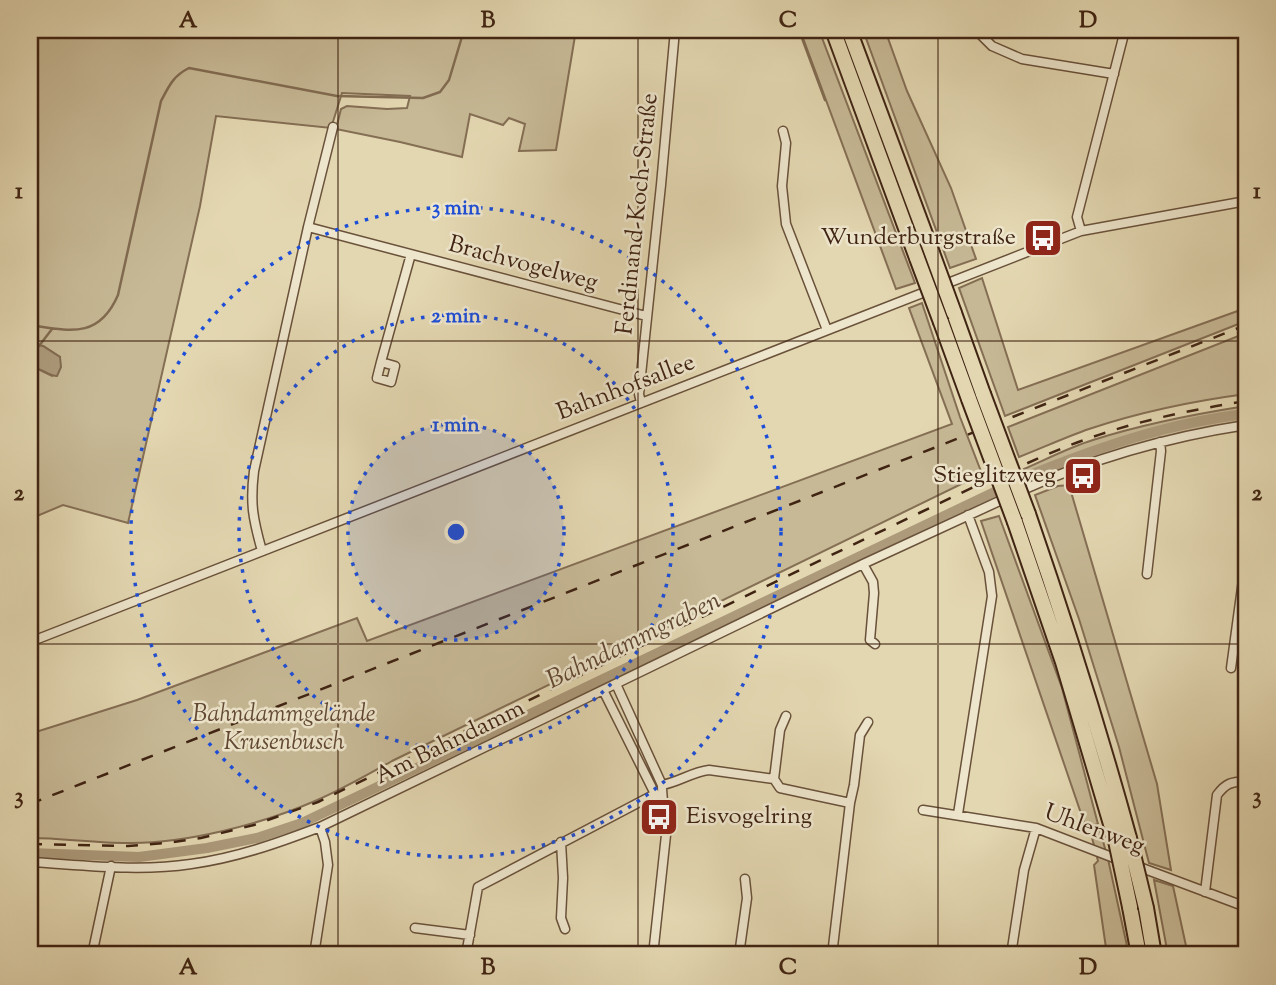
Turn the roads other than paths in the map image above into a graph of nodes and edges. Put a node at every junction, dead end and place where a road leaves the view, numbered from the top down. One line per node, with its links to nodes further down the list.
1 (675, 30): 14 (street, Ferdinand-Koch-Straße)
2 (833, 30): 13 (highway)
3 (849, 30): 13 (highway)
4 (976, 30): 6 (street)
5 (1125, 30): 6 (street)
6 (1114, 74): 11 (street)
7 (333, 127): 10 (street)
8 (783, 131): 15 (street)
9 (1246, 201): 11 (street, Bahnhofsallee)
10 (308, 227): 12 (street, Brachvogelweg); 22 (street)
11 (1081, 231): 15 (street, Bahnhofsallee)
12 (411, 254): 14 (street, Brachvogelweg); 16 (street)
13 (925, 255): 17 (highway, bridge); 17 (highway, bridge)
14 (646, 316): 18 (street, Ferdinand-Koch-Straße)
15 (827, 330): 18 (street, Bahnhofsallee)
16 (381, 362)
17 (976, 396): 42 (highway, bridge)
18 (641, 403): 22 (street, Bahnhofsallee)
19 (1246, 425): 20 (street, Am Bahndamm)
20 (1160, 442): 21 (street, Am Bahndamm); 25 (street)
21 (968, 515): 24 (street, Am Bahndamm); 39 (street)
22 (262, 551): 26 (street, Bahnhofsallee)
23 (1246, 558): 28 (street)
24 (863, 564): 27 (street); 29 (street, Am Bahndamm)
25 (1147, 574)
26 (30, 642)
27 (875, 644)
28 (1231, 668)
29 (616, 684): 30 (street, Am Bahndamm); 35 (street)
30 (603, 690): 36 (street); 40 (street, Am Bahndamm)
31 (786, 716): 33 (street)
32 (868, 722): 37 (street)
33 (774, 779): 35 (street); 37 (street)
34 (1246, 781): 47 (street)
35 (662, 785): 36 (street)
36 (658, 797): 43 (street); 55 (street)
37 (850, 803): 57 (street)
38 (923, 810): 39 (street, Uhlenweg)
39 (958, 814): 41 (street, Uhlenweg)
40 (320, 827): 45 (street, Am Bahndamm); 53 (street)
41 (1036, 828): 47 (street, Uhlenweg); 58 (street)
42 (1123, 840): 59 (highway, bridge); 60 (highway, bridge)
43 (561, 842): 50 (street); 51 (street)
44 (30, 862): 45 (street, Am Bahndamm)
45 (111, 866): 52 (street)
46 (745, 879): 56 (street)
47 (1205, 892): 48 (street, Uhlenweg)
48 (1246, 907)
49 (415, 928): 51 (street)
50 (565, 929)
51 (470, 935): 54 (street)
52 (92, 955)
53 (314, 955)
54 (466, 955)
55 (653, 955)
56 (739, 955)
57 (832, 955)
58 (1012, 955)
59 (1139, 955)
60 (1154, 955)

